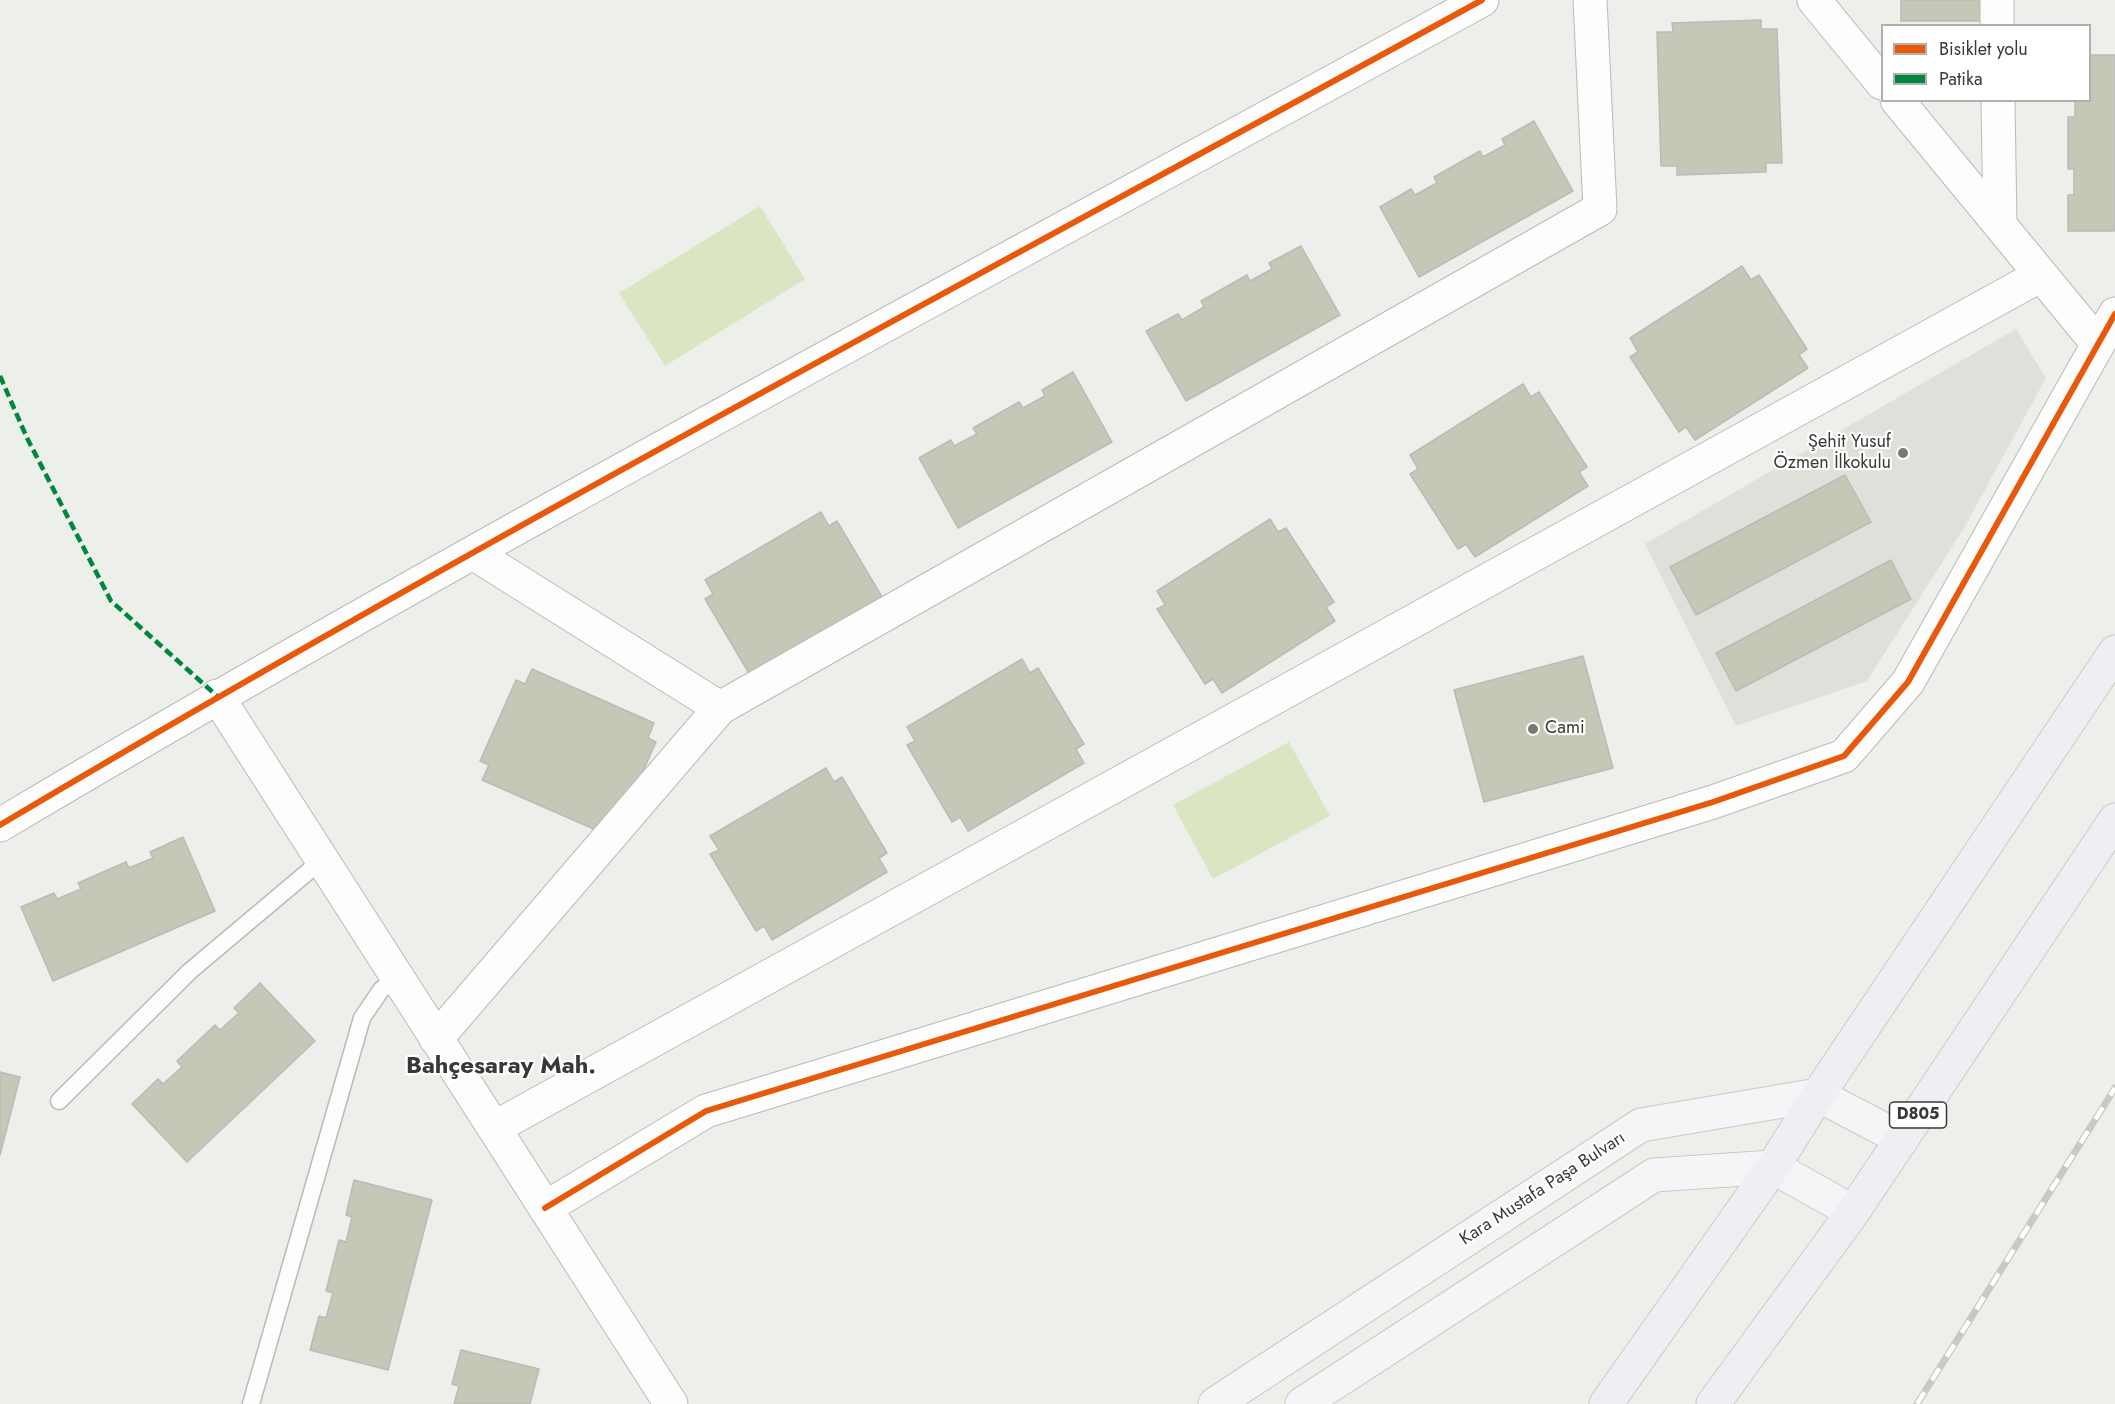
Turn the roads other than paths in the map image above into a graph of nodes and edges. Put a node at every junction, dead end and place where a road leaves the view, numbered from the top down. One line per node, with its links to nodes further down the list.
1 (1482, 0): 13 (street)
2 (1590, 0): 16 (street)
3 (1814, 0): 6 (street)
4 (1997, 0): 5 (street)
5 (1997, 24)
6 (1881, 82)
7 (1899, 102): 9 (street)
8 (1998, 102): 9 (street)
9 (2000, 225): 10 (street)
10 (2041, 275): 12 (street); 24 (street)
11 (2115, 314): 12 (street)
12 (2098, 344): 27 (street)
13 (473, 553): 15 (street); 16 (street)
14 (2115, 652): 22 (highway)
15 (217, 696): 18 (street); 19 (street)
16 (720, 708): 21 (street)
17 (2115, 820): 25 (highway, D805)
18 (0, 825)
19 (322, 860): 20 (street); 23 (lane)
20 (396, 978): 21 (street); 29 (lane)
21 (436, 1039): 24 (street)
22 (1818, 1095): 25 (main road); 26 (highway); 31 (main road, Kara Mustafa Paşa Bulvarı)
23 (59, 1101)
24 (494, 1128): 27 (street)
25 (1902, 1139): 28 (highway, D805)
26 (1773, 1167): 28 (main road); 32 (main road); 33 (highway)
27 (545, 1208): 30 (street)
28 (1853, 1212): 34 (highway, D805)
29 (251, 1404)
30 (670, 1404)
31 (1215, 1404)
32 (1302, 1404)
33 (1606, 1404)
34 (1713, 1404)

